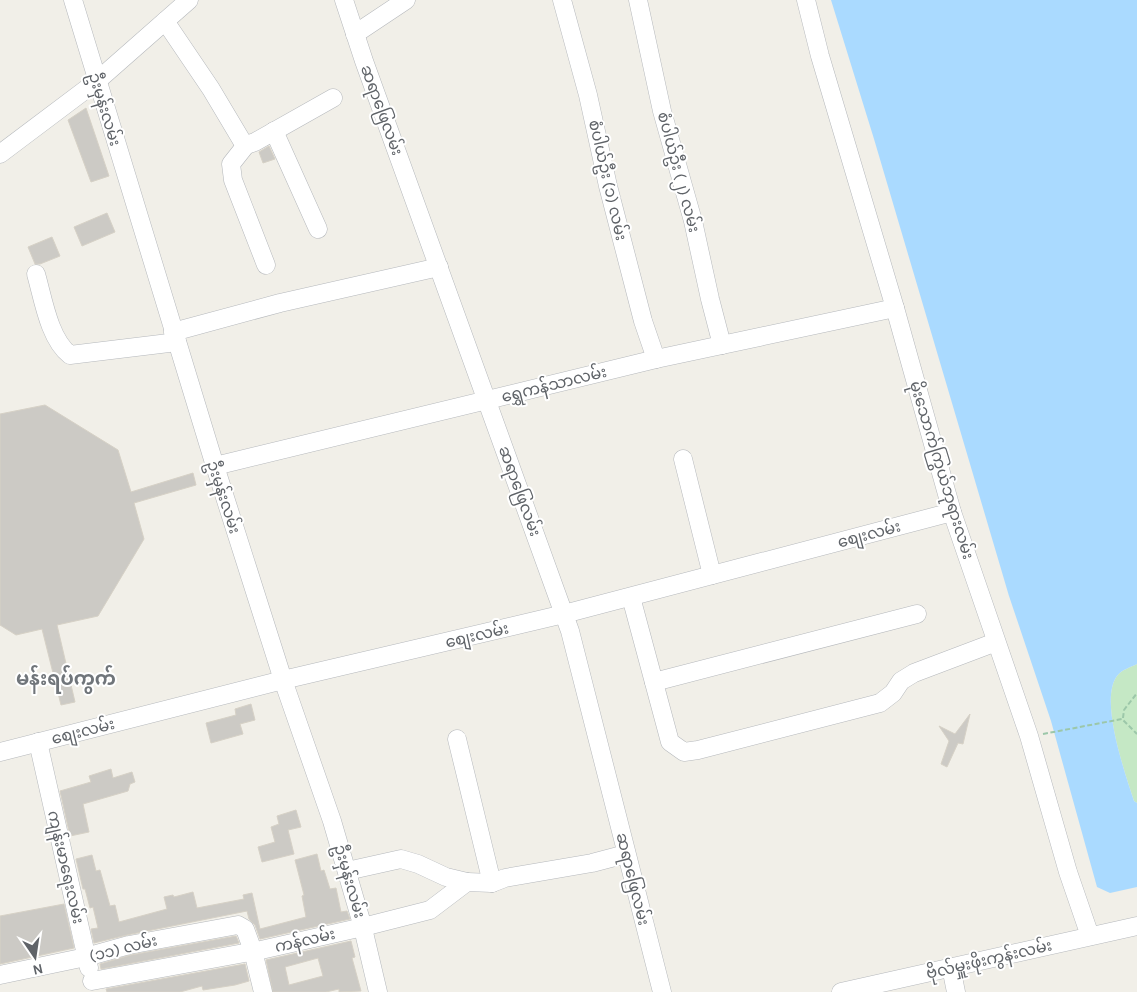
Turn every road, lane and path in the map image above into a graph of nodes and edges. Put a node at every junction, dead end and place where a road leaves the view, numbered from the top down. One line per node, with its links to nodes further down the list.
1 (73, 0): 10 (street, ဦးမှန်းလမ်း)
2 (189, 0): 8 (street)
3 (344, 0): 9 (street, ဆရာဖြေလမ်း)
4 (406, 0): 9 (street)
5 (562, 0): 22 (street, စံပါယ်ဦး (၁) လမ်း)
6 (638, 0): 21 (street, စံပါယ်ဦး (၂) လမ်း)
7 (806, 0): 19 (street, မိုးသောက်ကြွယ်ဘုရားလမ်း)
8 (165, 21): 10 (street); 13 (street)
9 (355, 34): 17 (street, ဆရာဖြေလမ်း)
10 (97, 81): 14 (street); 20 (street, ဦးမှန်းလမ်း)
11 (334, 98): 12 (street)
12 (274, 132): 13 (street); 15 (street)
13 (246, 145): 16 (street)
14 (0, 154)
15 (318, 229)
16 (266, 265)
17 (439, 267): 20 (street); 23 (street, ဆရာဖြေလမ်း)
18 (36, 274): 20 (street)
19 (895, 308): 21 (street, ‌ရွှေကန်သာလမ်း); 26 (street, မိုးသောက်ကြွယ်ဘုရားလမ်း)
20 (175, 337): 25 (street, ဦးမှန်းလမ်း)
21 (722, 345): 22 (street, ‌ရွှေကန်သာလမ်း)
22 (656, 359): 23 (street, ‌ရွှေကန်သာလမ်း)
23 (486, 401): 25 (street, ‌ရွှေကန်သာလမ်း); 29 (street, ဆရာဖြေလမ်း)
24 (683, 459): 27 (street)
25 (214, 466): 32 (street, ဦးမှန်းလမ်း)
26 (952, 512): 27 (street, စျေးလမ်း); 31 (street, မိုးသောက်ကြွယ်ဘုရားလမ်း)
27 (712, 575): 28 (street, စျေးလမ်း)
28 (631, 597): 29 (street, စျေးလမ်း); 33 (street)
29 (564, 614): 32 (street, စျေးလမ်း); 41 (street, ဆရာဖြေလမ်း)
30 (917, 614): 33 (street)
31 (996, 642): 33 (street); 47 (street, မိုးသောက်ကြွယ်ဘုရားလမ်း)
32 (283, 680): 39 (street, စျေးလမ်း); 42 (street, ဦးမှန်းလမ်း)
33 (654, 682)
34 (1137, 692): 35 (path)
35 (1122, 719): 36 (path); 37 (path)
36 (1050, 732)
37 (1137, 734)
38 (457, 739): 44 (street)
39 (38, 742): 40 (street, စျေးလမ်း); 49 (street, ကျန်းမာရေးလမ်း)
40 (0, 752)
41 (626, 854): 44 (street); 55 (street, ဆရာဖြေလမ်း)
42 (347, 871): 43 (street); 46 (street, ဦးမှန်းလမ်း)
43 (467, 882): 44 (street); 46 (street, ကန်လမ်း)
44 (492, 882)
45 (1137, 926): 47 (street, ဗိုလ်မှူးဖိုးကွန်းလမ်း)
46 (363, 928): 48 (street, ကန်လမ်း); 54 (street, ဦးမှန်းလမ်း)
47 (1090, 936): 50 (street, ဗိုလ်မှူးဖိုးကွန်းလမ်း)
48 (253, 951): 49 (street, (၁၁) လမ်း); 52 (street, ကန်လမ်း); 53 (street)
49 (86, 957): 51 (street, (၁၁) လမ်း); 52 (street, ကျန်းမာရေးလမ်း)
50 (951, 967): 56 (street, ဗိုလ်မှူးဖိုးကွန်းလမ်း); 57 (street)
51 (0, 975)
52 (93, 987)
53 (263, 992)
54 (378, 992)
55 (662, 992)
56 (841, 992)
57 (956, 992)

